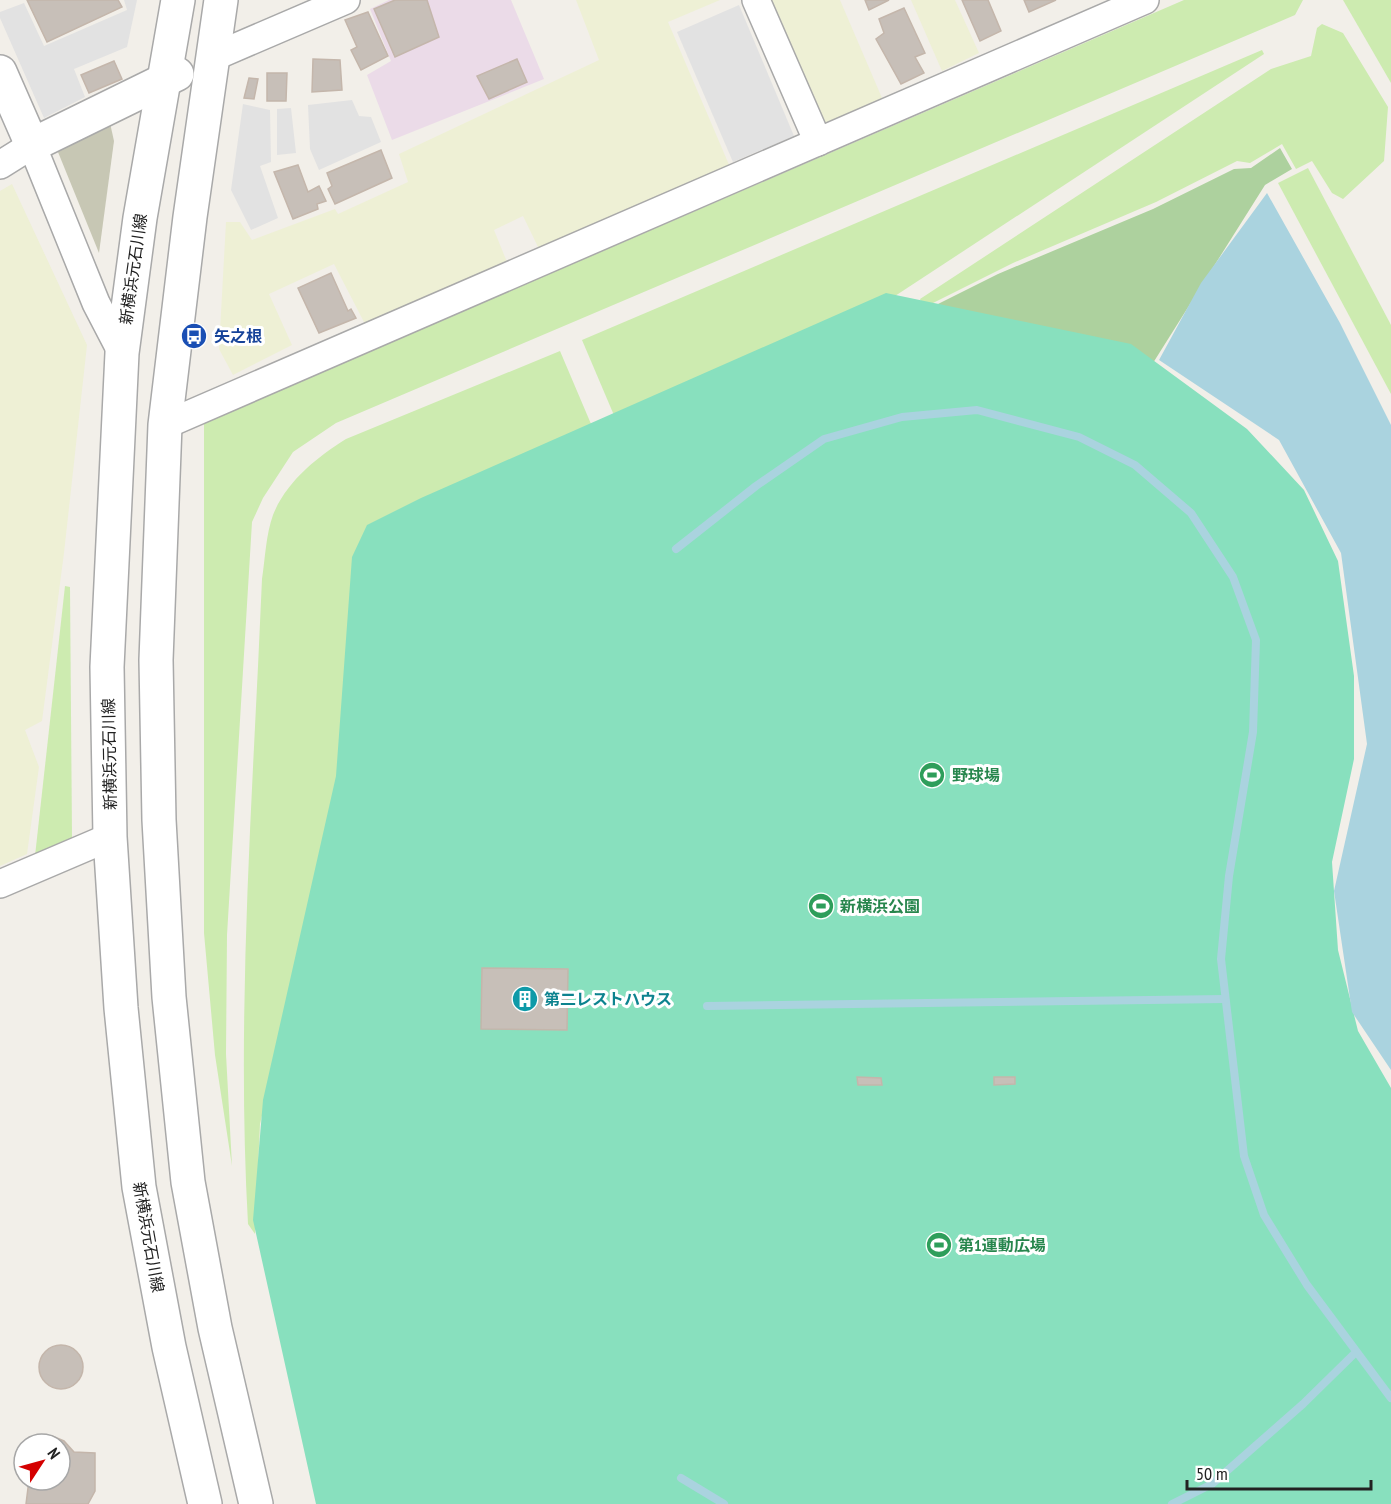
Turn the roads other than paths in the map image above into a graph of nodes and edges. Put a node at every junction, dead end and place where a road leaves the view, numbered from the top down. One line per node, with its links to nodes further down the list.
1 (178, 0): 8 (street, 新横浜元石川線)
2 (221, 0): 6 (street)
3 (346, 0): 6 (street)
4 (756, 0): 9 (street)
5 (1145, 0): 9 (street)
6 (211, 58): 8 (street); 13 (street)
7 (0, 72): 10 (street)
8 (162, 80): 10 (street); 12 (street, 新横浜元石川線)
9 (818, 142): 13 (street)
10 (32, 145): 11 (street); 12 (street)
11 (0, 165)
12 (122, 353): 14 (street, 新横浜元石川線)
13 (165, 425): 17 (street)
14 (110, 837): 15 (street); 16 (street, 新横浜元石川線)
15 (0, 884)
16 (205, 1504)
17 (256, 1504)

